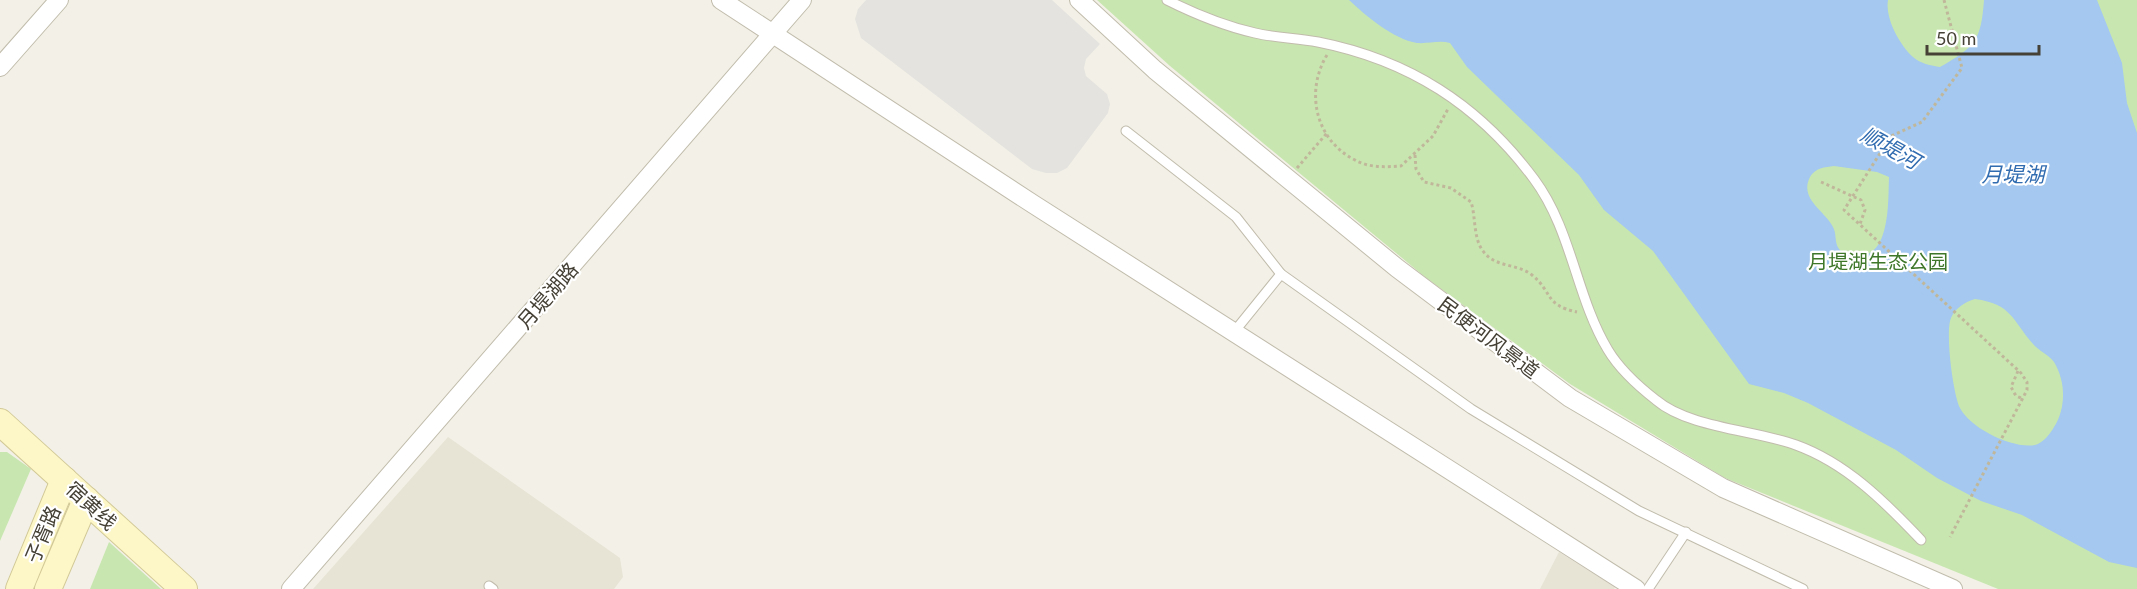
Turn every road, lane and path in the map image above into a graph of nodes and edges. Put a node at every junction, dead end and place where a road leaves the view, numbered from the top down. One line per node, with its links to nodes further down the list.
1 (59, 0): 9 (street)
2 (721, 0): 7 (street)
3 (802, 0): 7 (street, 月堤湖路)
4 (1079, 0): 14 (street, 民便河风景道)
5 (1167, 0): 8 (lane)
6 (1944, 0): 16 (path)
7 (773, 34): 20 (street); 32 (street, 月堤湖路)
8 (1332, 46): 10 (lane); 12 (path)
9 (0, 67)
10 (1454, 97): 13 (path); 19 (lane)
11 (1126, 131): 18 (lane)
12 (1327, 133): 13 (path); 14 (path)
13 (1415, 155): 19 (path)
14 (1290, 180): 36 (street, 民便河风景道)
15 (1821, 182): 16 (path)
16 (1854, 195): 17 (path); 17 (path)
17 (1860, 224): 21 (path)
18 (1281, 274): 20 (lane); 26 (lane)
19 (1590, 314): 28 (lane)
20 (1234, 332): 33 (street)
21 (2018, 371): 22 (path); 22 (path)
22 (2021, 398): 27 (path)
23 (0, 422): 24 (main road, 宿黄线)
24 (64, 480): 25 (main road, 宿黄线); 29 (main road, 子胥路)
25 (86, 500): 30 (main road, 子胥路); 31 (main road, 宿黄线)
26 (1686, 532): 34 (lane); 35 (lane)
27 (1950, 537)
28 (1921, 540)
29 (19, 589)
30 (48, 589)
31 (184, 589)
32 (291, 589)
33 (1636, 589)
34 (1648, 589)
35 (1803, 589)
36 (1953, 589)

